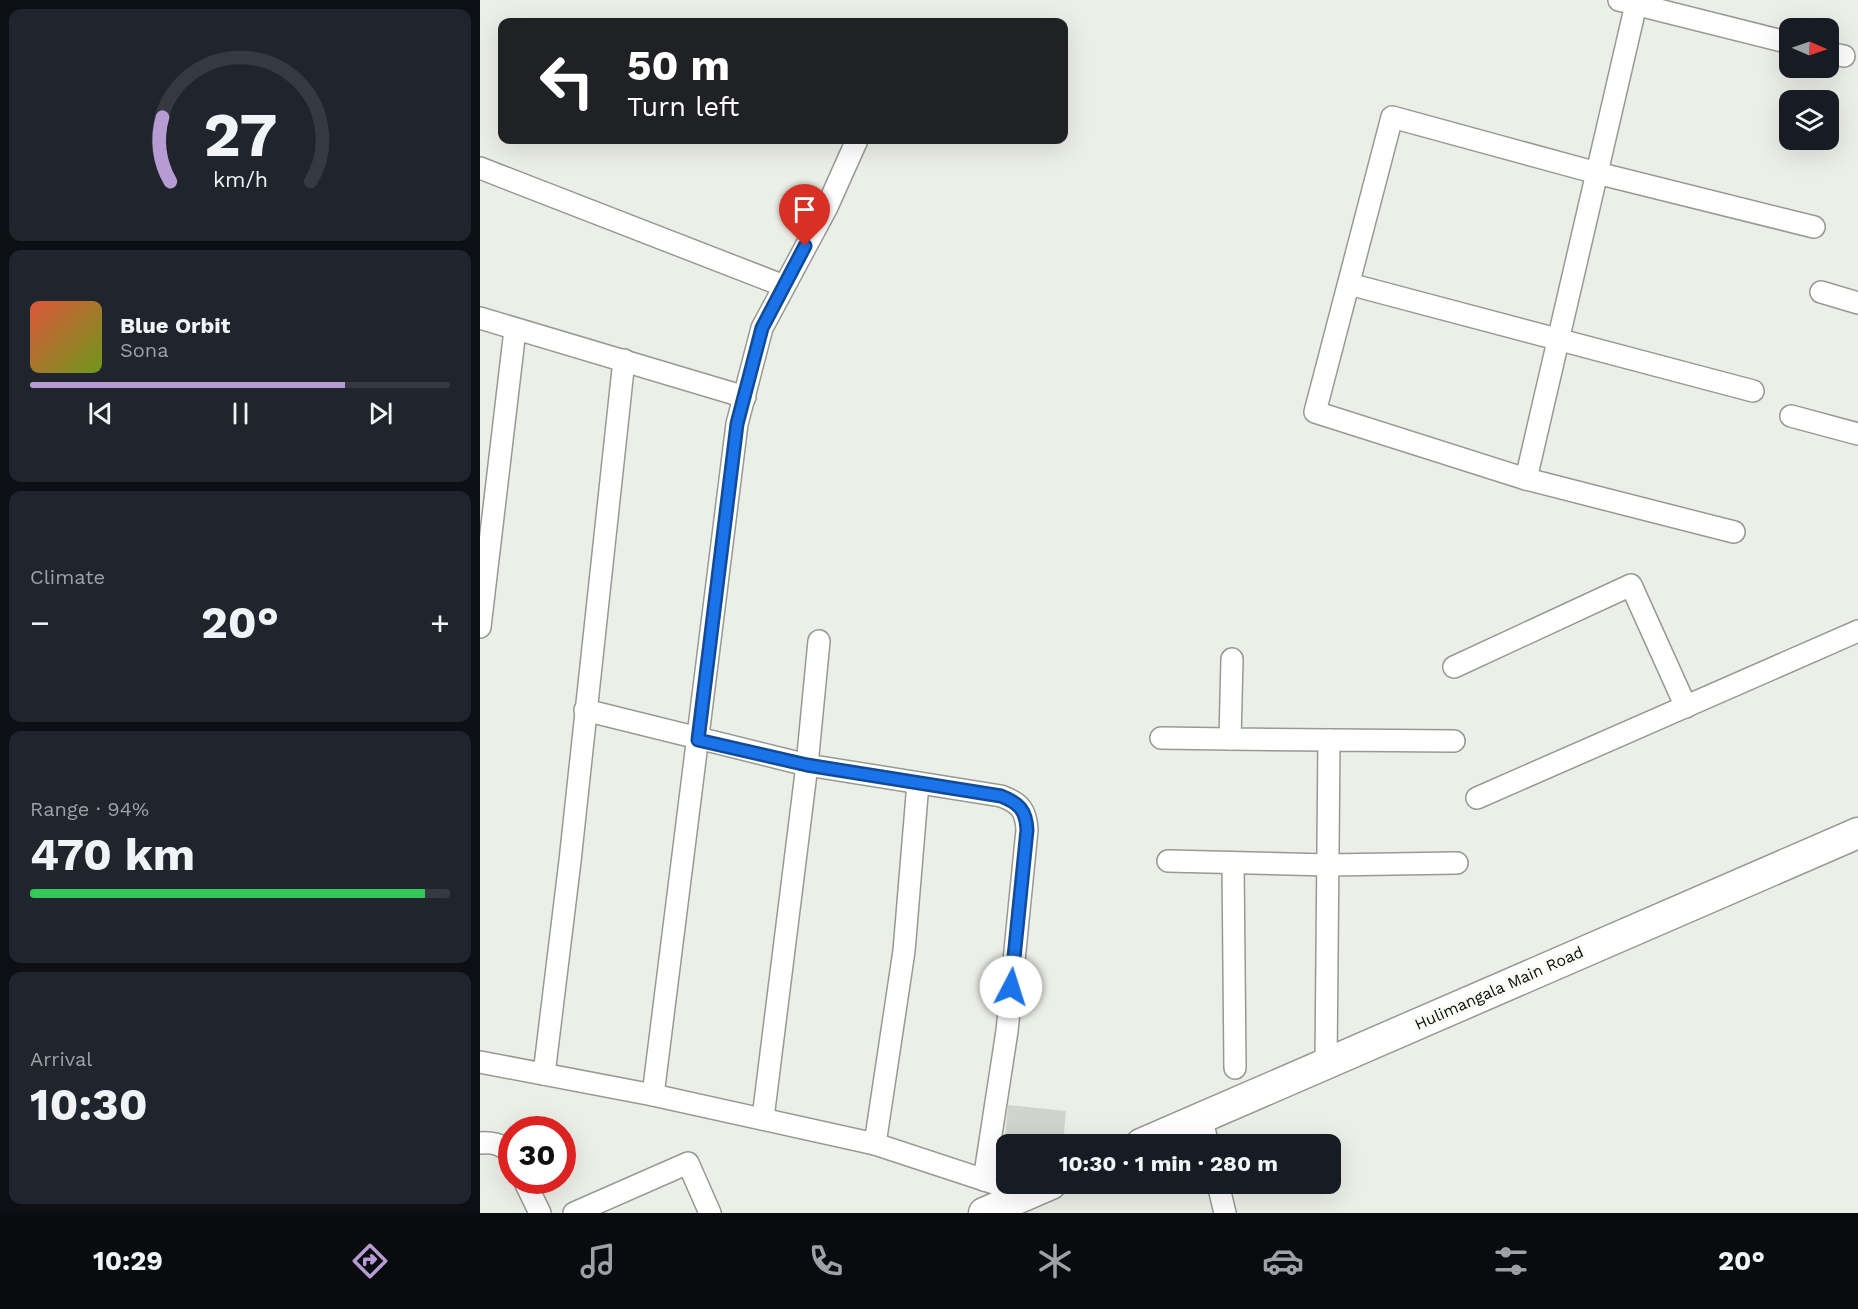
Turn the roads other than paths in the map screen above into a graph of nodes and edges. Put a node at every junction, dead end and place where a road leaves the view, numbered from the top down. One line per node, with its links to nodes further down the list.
1 (1631, 1): 2 (street); 5 (street)
2 (1779, 40)
3 (855, 144): 8 (street)
4 (480, 168): 8 (street)
5 (1597, 173): 6 (street); 7 (street); 13 (street)
6 (1814, 227)
7 (1349, 284): 13 (street); 19 (street)
8 (784, 286): 16 (street)
9 (1821, 292): 10 (street)
10 (1858, 303)
11 (480, 318): 12 (street)
12 (515, 330): 14 (street); 21 (street)
13 (1558, 341): 15 (street); 19 (street)
14 (624, 360): 16 (street); 27 (street)
15 (1754, 391)
16 (745, 397): 29 (street)
17 (1791, 416): 18 (street)
18 (1858, 434)
19 (1526, 479): 20 (street)
20 (1734, 532)
21 (480, 627)
22 (1858, 632): 26 (street)
23 (819, 641): 33 (street)
24 (1232, 659): 30 (street)
25 (1454, 667): 26 (street)
26 (1686, 707): 35 (street)
27 (585, 710): 29 (street); 44 (street)
28 (1161, 738): 30 (street)
29 (698, 740): 33 (street); 45 (street)
30 (1230, 740): 31 (street)
31 (1329, 740): 32 (street); 40 (street)
32 (1454, 741)
33 (807, 765): 34 (street); 46 (street)
34 (918, 783): 51 (street); 52 (street)
35 (1477, 798)
36 (1858, 832): 42 (street, Hulimangala Main Road)
37 (1168, 861): 38 (street)
38 (1233, 862): 40 (street); 43 (street)
39 (1457, 863): 40 (street)
40 (1328, 865): 42 (street)
41 (480, 1062): 44 (street)
42 (1326, 1064): 47 (street, Hulimangala Main Road)
43 (1235, 1068)
44 (544, 1074): 45 (street)
45 (653, 1095): 46 (street)
46 (763, 1118): 51 (street)
47 (1205, 1131): 48 (street, Hulimangala Main Road)
48 (1190, 1134)
49 (480, 1143): 50 (street)
50 (498, 1144)
51 (875, 1144): 52 (street)
52 (984, 1180): 53 (street)
53 (996, 1182)
54 (531, 1194): 57 (street)
55 (1028, 1194): 60 (street)
56 (1220, 1194): 61 (street)
57 (540, 1213)
58 (574, 1213): 59 (street)
59 (710, 1213)
60 (984, 1213)
61 (1225, 1213)

